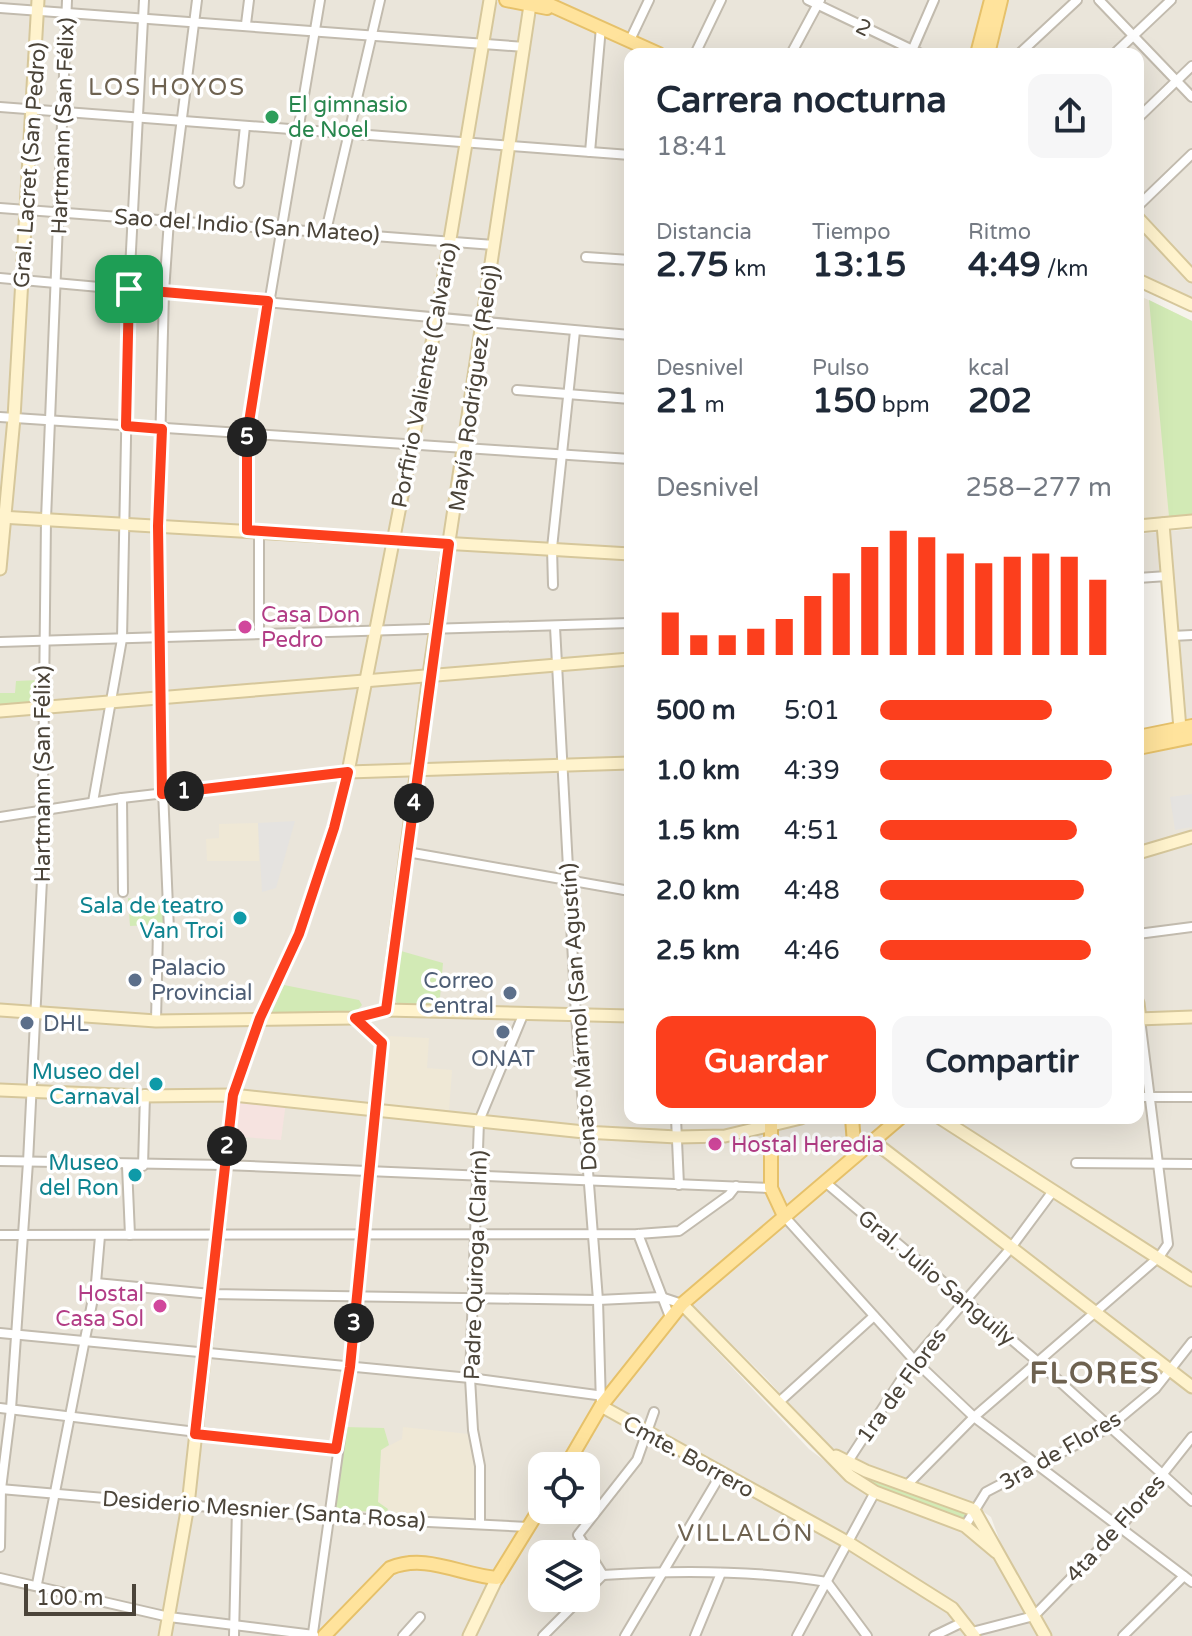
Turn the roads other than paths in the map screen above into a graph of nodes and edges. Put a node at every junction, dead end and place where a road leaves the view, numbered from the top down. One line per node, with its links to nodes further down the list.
1 (67, 0): 22 (street, Hartmann (San Félix))
2 (144, 0): 23 (street)
3 (197, 0): 24 (street)
4 (249, 0): 25 (street)
5 (320, 0): 27 (street)
6 (380, 0): 28 (street)
7 (490, 0): 31 (street, Porfirio Valiente (Calvario))
8 (506, 0): 18 (main road)
9 (649, 0): 30 (street)
10 (721, 0): 34 (street)
11 (808, 0): 19 (street, 2)
12 (934, 0): 37 (street)
13 (991, 0): 38 (main road)
14 (1001, 0): 39 (main road)
15 (1077, 0): 40 (street)
16 (1099, 0): 29 (street)
17 (1171, 0): 29 (street)
18 (529, 2): 26 (main road); 32 (street, Mayía Rodríguez (Reloj))
19 (819, 2): 35 (street); 36 (street, 2)
20 (38, 5): 21 (street); 22 (street); 46 (street, Gral. Lacret (San Pedro))
21 (0, 8)
22 (66, 12): 23 (street); 48 (street, Hartmann (San Félix))
23 (144, 17): 24 (street); 49 (street)
24 (194, 21): 25 (street); 50 (street)
25 (246, 24): 27 (street)
26 (601, 27): 30 (main road); 56 (street)
27 (315, 30): 28 (street); 52 (street)
28 (372, 34): 31 (street); 53 (street)
29 (1133, 36): 41 (street); 43 (street)
30 (630, 40): 33 (main road)
31 (483, 44): 32 (street); 54 (street, Porfirio Valiente (Calvario))
32 (525, 47): 55 (street, Mayía Rodríguez (Reloj))
33 (647, 48)
34 (698, 48)
35 (794, 48)
36 (905, 48)
37 (916, 48)
38 (979, 48)
39 (989, 48)
40 (1025, 48)
41 (1120, 48)
42 (1192, 66): 43 (street)
43 (1177, 81): 44 (street); 47 (street)
44 (1192, 97)
45 (0, 107): 46 (street)
46 (34, 110): 48 (street); 62 (street, Gral. Lacret (San Pedro))
47 (1144, 112)
48 (62, 113): 49 (street); 63 (street, Hartmann (San Félix))
49 (138, 119): 50 (street); 64 (street)
50 (180, 123): 51 (street); 65 (street)
51 (245, 126): 52 (street); 59 (street)
52 (297, 130): 53 (street); 67 (street)
53 (346, 134): 54 (street); 68 (street)
54 (466, 143): 55 (street); 69 (street, Porfirio Valiente (Calvario))
55 (510, 145): 56 (street); 70 (street, Mayía Rodríguez (Reloj))
56 (590, 152): 58 (street)
57 (1192, 154): 60 (street)
58 (624, 155)
59 (239, 183)
60 (1144, 200)
61 (0, 208): 62 (street, Sao del Indio (San Mateo))
62 (27, 210): 63 (street, Sao del Indio (San Mateo)); 75 (street, Gral. Lacret (San Pedro))
63 (58, 212): 64 (street, Sao del Indio (San Mateo)); 76 (street, Hartmann (San Félix))
64 (134, 217): 65 (street, Sao del Indio (San Mateo)); 78 (street)
65 (169, 220): 67 (street, Sao del Indio (San Mateo)); 79 (street)
66 (1144, 224): 73 (street)
67 (281, 229): 68 (street, Sao del Indio (San Mateo)); 80 (street)
68 (326, 231): 69 (street, Sao del Indio (San Mateo))
69 (450, 240): 70 (street, Sao del Indio (San Mateo)); 82 (street, Porfirio Valiente (Calvario))
70 (494, 245): 83 (street, Mayía Rodríguez (Reloj))
71 (586, 257): 72 (street)
72 (624, 260)
73 (1192, 276)
74 (0, 278): 75 (street)
75 (21, 279): 76 (street); 90 (street, Gral. Lacret (San Pedro))
76 (56, 282): 78 (street); 91 (street, Hartmann (San Félix))
77 (1144, 283): 81 (street)
78 (129, 289): 79 (street); 92 (street)
79 (164, 292): 80 (street); 93 (street)
80 (268, 301): 82 (street); 94 (street)
81 (1192, 305)
82 (437, 317): 83 (street); 95 (street, Porfirio Valiente (Calvario))
83 (483, 322): 84 (street); 96 (street, Mayía Rodríguez (Reloj))
84 (575, 331): 85 (street); 87 (street)
85 (624, 335)
86 (517, 390): 87 (street)
87 (569, 394): 88 (street); 97 (street)
88 (624, 399)
89 (0, 417): 90 (street)
90 (14, 418): 91 (street); 99 (street, Gral. Lacret (San Pedro))
91 (50, 421): 92 (street); 100 (street, Hartmann (San Félix))
92 (126, 426): 93 (street); 102 (street)
93 (162, 429): 94 (street); 104 (street)
94 (247, 435): 95 (street); 106 (street)
95 (411, 445): 96 (street); 107 (street, Porfirio Valiente (Calvario))
96 (464, 448): 97 (street); 108 (street, Mayía Rodríguez (Reloj))
97 (562, 455): 98 (street); 109 (street)
98 (624, 459)
99 (2, 517): 100 (street); 111 (street, Gral. Lacret (San Pedro))
100 (46, 519): 102 (street); 125 (street, Hartmann (San Félix))
101 (1192, 521): 103 (street)
102 (124, 524): 104 (street); 122 (street)
103 (1163, 524): 105 (street); 112 (street)
104 (158, 526): 106 (street); 123 (street)
105 (1144, 526)
106 (253, 530): 107 (street); 119 (street)
107 (392, 541): 108 (street); 118 (street, Porfirio Valiente (Calvario))
108 (449, 544): 109 (street); 117 (street, Mayía Rodríguez (Reloj))
109 (552, 548): 110 (street); 114 (street)
110 (624, 554)
111 (0, 569)
112 (1167, 576): 113 (street); 121 (street)
113 (1144, 578)
114 (553, 585)
115 (624, 623): 116 (street)
116 (555, 627): 117 (street); 127 (street, Donato Mármol (San Agustín))
117 (435, 629): 118 (street); 128 (street, Mayía Rodríguez (Reloj))
118 (375, 630): 119 (street); 129 (street, Porfirio Valiente (Calvario))
119 (259, 634): 123 (street)
120 (1192, 635): 121 (street)
121 (1172, 636): 134 (street)
122 (122, 639): 123 (street); 125 (street); 131 (street)
123 (159, 639): 130 (street)
124 (0, 642): 125 (street)
125 (44, 642): 132 (street, Hartmann (San Félix))
126 (624, 659): 127 (street)
127 (558, 663): 128 (street); 139 (street, Donato Mármol (San Agustín))
128 (429, 674): 129 (street); 140 (street, Mayía Rodríguez (Reloj))
129 (366, 679): 130 (street); 141 (street, Porfirio Valiente (Calvario))
130 (159, 698): 131 (street); 142 (street)
131 (112, 701): 132 (street); 144 (street)
132 (43, 706): 133 (street); 145 (street, Hartmann (San Félix))
133 (0, 711)
134 (1186, 727): 135 (main road)
135 (1144, 736)
136 (1192, 737): 137 (main road)
137 (1144, 747)
138 (624, 763): 139 (street)
139 (563, 766): 140 (street); 150 (street, Donato Mármol (San Agustín))
140 (418, 769): 141 (street); 149 (street, Mayía Rodríguez (Reloj))
141 (348, 772): 142 (street); 164 (street, Porfirio Valiente (Calvario))
142 (162, 794): 143 (street); 155 (street)
143 (122, 798): 144 (street); 152 (street)
144 (93, 802): 145 (street)
145 (44, 813): 146 (street); 159 (street, Hartmann (San Félix))
146 (0, 817)
147 (1192, 837): 148 (street)
148 (1144, 851)
149 (407, 852): 150 (street); 158 (street, Mayía Rodríguez (Reloj))
150 (568, 883): 151 (street); 161 (street, Donato Mármol (San Agustín))
151 (624, 890)
152 (123, 892)
153 (1192, 927): 156 (street)
154 (158, 930): 167 (street)
155 (169, 930)
156 (1144, 933)
157 (0, 1010): 159 (street)
158 (386, 1010): 160 (street); 165 (street)
159 (36, 1013): 167 (street); 170 (street, Hartmann (San Félix))
160 (523, 1015): 161 (street); 177 (street, Padre Quiroga (Clarín))
161 (576, 1016): 162 (street); 185 (street, Donato Mármol (San Agustín))
162 (624, 1016)
163 (1192, 1017): 166 (street)
164 (260, 1018): 165 (street); 167 (street); 172 (street, Porfirio Valiente (Calvario))
165 (355, 1018): 176 (street)
166 (1144, 1019)
167 (156, 1021)
168 (1144, 1052): 174 (street)
169 (0, 1090): 170 (street)
170 (32, 1091): 171 (street); 190 (street, Hartmann (San Félix))
171 (145, 1094): 172 (street); 196 (street)
172 (233, 1095): 176 (street); 194 (street, Porfirio Valiente (Calvario))
173 (1144, 1097): 174 (street)
174 (1151, 1097): 175 (street); 192 (street)
175 (1192, 1097)
176 (376, 1109): 177 (street); 197 (street)
177 (479, 1121): 185 (street); 198 (street, Padre Quiroga (Clarín))
178 (676, 1124): 186 (street)
179 (764, 1124): 186 (street)
180 (771, 1124): 203 (main road)
181 (853, 1124): 188 (main road)
182 (854, 1124): 187 (main road)
183 (893, 1124): 187 (main road)
184 (949, 1124): 204 (street)
185 (584, 1132): 186 (street); 199 (street, Donato Mármol (San Agustín))
186 (677, 1137): 201 (street)
187 (873, 1141): 188 (main road); 215 (street)
188 (855, 1156): 200 (main road)
189 (0, 1161): 190 (street)
190 (28, 1162): 195 (street); 209 (street, Hartmann (San Félix))
191 (1076, 1163): 192 (street)
192 (1160, 1163): 193 (street); 216 (street)
193 (1192, 1164)
194 (224, 1165): 196 (street); 197 (street); 213 (street, Porfirio Valiente (Calvario))
195 (127, 1166): 196 (street); 208 (street)
196 (143, 1166)
197 (369, 1170): 198 (street); 211 (street)
198 (479, 1178): 199 (street); 212 (street, Padre Quiroga (Clarín))
199 (590, 1182): 201 (street); 214 (street, Donato Mármol (San Agustín))
200 (825, 1182): 205 (main road); 224 (street, Gral. Julio Sanguily)
201 (679, 1185): 202 (street)
202 (736, 1186): 203 (street); 206 (street)
203 (771, 1188): 205 (main road)
204 (1053, 1191): 215 (street, 1ra de Flores); 216 (street)
205 (784, 1216): 225 (main road); 227 (street)
206 (638, 1234): 214 (street); 222 (street)
207 (0, 1235): 209 (street)
208 (130, 1235): 210 (street); 213 (street)
209 (22, 1236): 210 (street); 230 (street, Hartmann (San Félix))
210 (100, 1236): 218 (street)
211 (361, 1236): 212 (street); 213 (street); 220 (street)
212 (477, 1236): 214 (street); 221 (street, Padre Quiroga (Clarín))
213 (217, 1237): 219 (street, Porfirio Valiente (Calvario))
214 (593, 1237): 223 (street, Donato Mármol (San Agustín))
215 (1010, 1249): 224 (street, 1ra de Flores); 226 (street)
216 (1159, 1257): 217 (street); 226 (street)
217 (1192, 1280)
218 (96, 1283): 219 (street); 231 (street)
219 (211, 1294): 220 (street); 233 (street, Porfirio Valiente (Calvario))
220 (357, 1294): 221 (street); 236 (street)
221 (475, 1296): 223 (street); 238 (street, Padre Quiroga (Clarín))
222 (661, 1297): 223 (street); 225 (street); 228 (street)
223 (598, 1300): 240 (street, Donato Mármol (San Agustín))
224 (965, 1301): 234 (street, 1ra de Flores); 235 (street, Gral. Julio Sanguily)
225 (682, 1304): 228 (main road); 241 (street)
226 (1096, 1311): 235 (street); 237 (street)
227 (874, 1316): 234 (street); 241 (street)
228 (670, 1317): 240 (main road)
229 (0, 1333): 230 (street)
230 (15, 1334): 231 (street); 243 (street, Hartmann (San Félix))
231 (82, 1340): 233 (street); 245 (street)
232 (1192, 1342): 237 (street, 3ra de Flores)
233 (204, 1353): 236 (street); 248 (street, Porfirio Valiente (Calvario))
234 (914, 1360): 246 (street); 254 (street, 1ra de Flores)
235 (1038, 1362): 246 (street); 247 (street, Gral. Julio Sanguily)
236 (350, 1367): 238 (street); 251 (street)
237 (1170, 1369): 239 (street); 247 (street, 3ra de Flores)
238 (470, 1378): 240 (street); 266 (street, Padre Quiroga (Clarín))
239 (1192, 1387)
240 (604, 1400): 249 (street, Cmte. Borrero); 252 (main road)
241 (779, 1402): 254 (street)
242 (0, 1408): 243 (street)
243 (11, 1409): 245 (street); 258 (street, Hartmann (San Félix))
244 (654, 1412): 249 (street)
245 (69, 1416): 248 (street); 260 (street)
246 (974, 1417): 253 (street); 257 (street)
247 (1108, 1428): 253 (street, 3ra de Flores); 256 (street, Gral. Julio Sanguily)
248 (195, 1434): 251 (street); 262 (street, Porfirio Valiente (Calvario))
249 (647, 1434): 255 (street, Cmte. Borrero); 276 (street)
250 (1192, 1437): 256 (street, 4ta de Flores)
251 (336, 1449): 265 (street)
252 (574, 1452)
253 (1036, 1465): 264 (street, 3ra de Flores); 270 (street)
254 (845, 1466): 257 (street); 259 (street)
255 (721, 1474): 271 (street, Cmte. Borrero); 274 (street)
256 (1162, 1477): 261 (street, Gral. Julio Sanguily); 270 (street, 4ta de Flores)
257 (906, 1486): 264 (street)
258 (0, 1489): 260 (street, Desiderio Mesnier (Santa Rosa)); 272 (street, Hartmann (San Félix))
259 (875, 1492): 268 (street); 271 (street)
260 (53, 1494): 262 (street, Desiderio Mesnier (Santa Rosa)); 282 (street)
261 (1192, 1501)
262 (188, 1505): 263 (street, Desiderio Mesnier (Santa Rosa)); 285 (street, Porfirio Valiente (Calvario))
263 (237, 1508): 265 (street, Desiderio Mesnier (Santa Rosa)); 288 (street)
264 (974, 1510): 268 (street, 3ra de Flores); 273 (street)
265 (327, 1517): 266 (street, Desiderio Mesnier (Santa Rosa)); 290 (street)
266 (480, 1523): 269 (street, Desiderio Mesnier (Santa Rosa))
267 (530, 1524): 269 (main road)
268 (965, 1526): 273 (street)
269 (528, 1527): 278 (main road)
270 (1119, 1529): 280 (street); 284 (street, 4ta de Flores)
271 (849, 1543): 281 (street); 287 (street, Cmte. Borrero)
272 (0, 1547)
273 (996, 1552): 284 (street)
274 (662, 1571): 275 (street); 276 (street); 295 (street)
275 (721, 1573): 281 (street); 296 (street)
276 (603, 1575): 279 (street)
277 (0, 1578): 282 (street)
278 (497, 1578): 290 (main road); 293 (street)
279 (600, 1578)
280 (1188, 1579): 301 (street)
281 (827, 1582): 297 (street); 298 (street)
282 (37, 1584): 285 (street)
283 (567, 1612): 294 (street)
284 (1034, 1616): 289 (street); 300 (street)
285 (169, 1617): 288 (street); 291 (street, Porfirio Valiente (Calvario))
286 (420, 1617): 292 (street)
287 (963, 1622): 289 (street, Cmte. Borrero); 299 (street)
288 (233, 1631): 290 (street)
289 (973, 1634)
290 (317, 1635)
291 (165, 1636)
292 (403, 1636)
293 (469, 1636)
294 (543, 1636)
295 (625, 1636)
296 (695, 1636)
297 (797, 1636)
298 (867, 1636)
299 (934, 1636)
300 (1045, 1636)
301 (1123, 1636)

